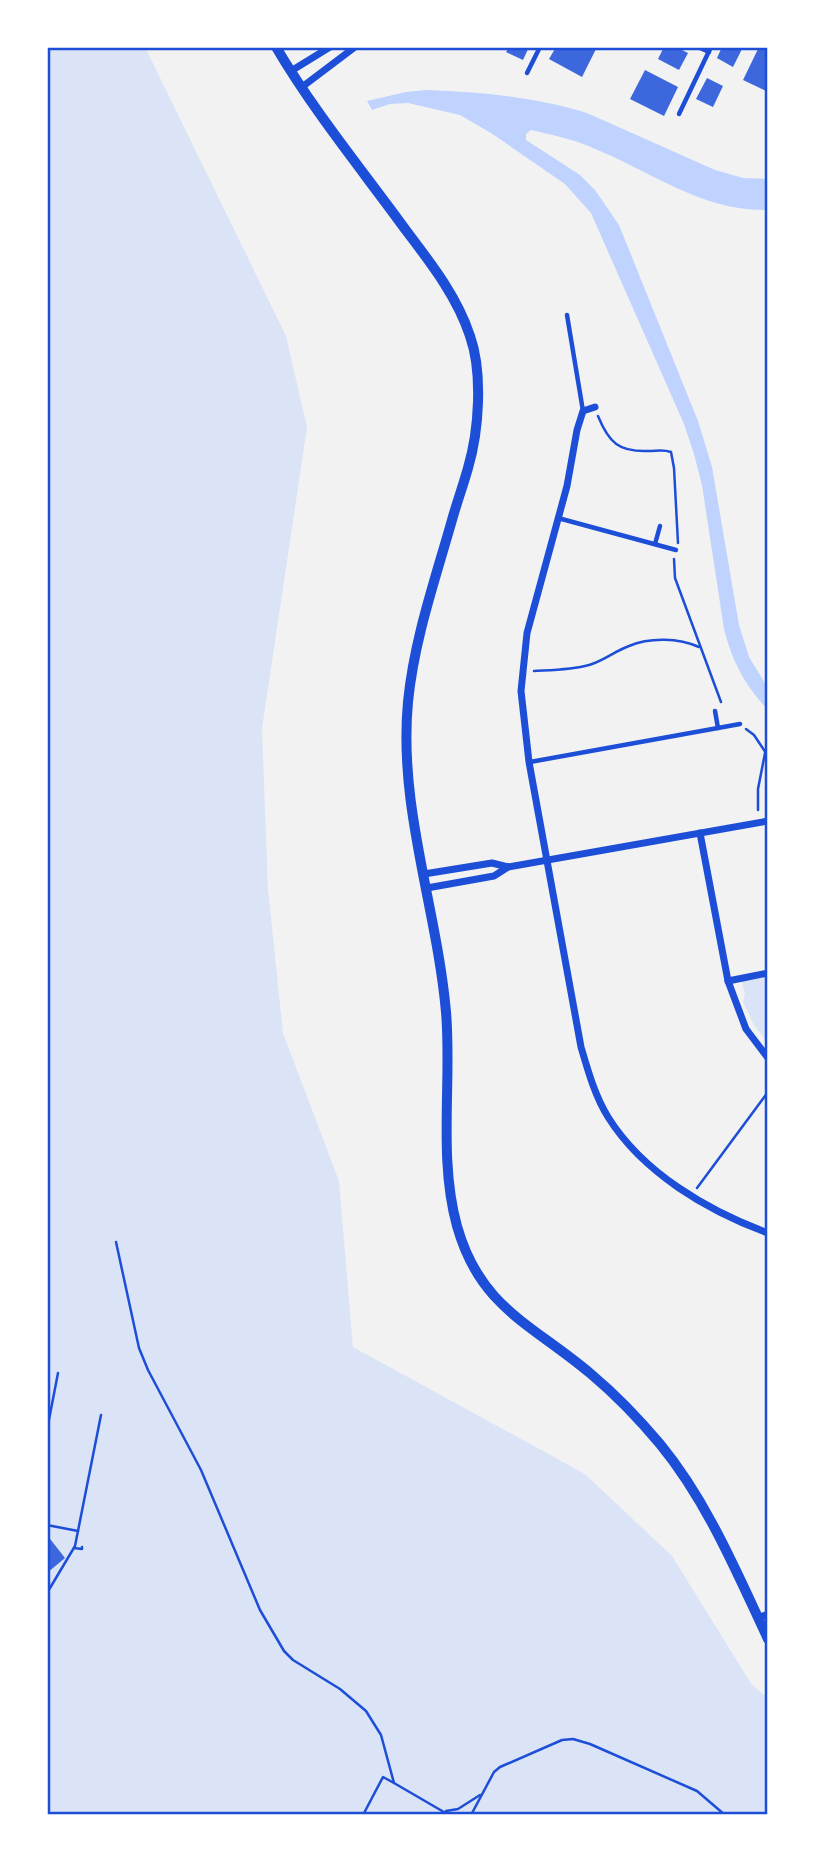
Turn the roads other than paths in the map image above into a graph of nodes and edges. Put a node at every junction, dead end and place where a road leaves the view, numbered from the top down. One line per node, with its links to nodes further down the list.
1 (276, 47): 7 (street)
2 (330, 47): 7 (street)
3 (355, 47): 9 (street)
4 (540, 47): 8 (lane)
5 (698, 47): 6 (lane)
6 (710, 50): 10 (lane)
7 (291, 71): 9 (street)
8 (527, 73)
9 (302, 87): 26 (street)
10 (679, 114)
11 (567, 315): 13 (lane)
12 (594, 407): 13 (street)
13 (583, 411): 14 (street)
14 (558, 518): 16 (lane); 21 (street)
15 (660, 526): 16 (lane)
16 (655, 544): 17 (lane)
17 (676, 550)
18 (715, 711): 20 (lane)
19 (740, 724): 20 (lane)
20 (718, 728): 21 (lane)
21 (529, 762): 24 (street)
22 (768, 821): 23 (street)
23 (700, 833): 24 (street); 29 (street)
24 (547, 861): 25 (street); 31 (street)
25 (508, 867): 26 (street); 27 (street)
26 (424, 874): 27 (street)
27 (427, 888): 32 (street)
28 (768, 973): 29 (street)
29 (728, 981): 30 (street)
30 (768, 1058)
31 (768, 1233)
32 (763, 1616): 33 (street)
33 (768, 1639)

